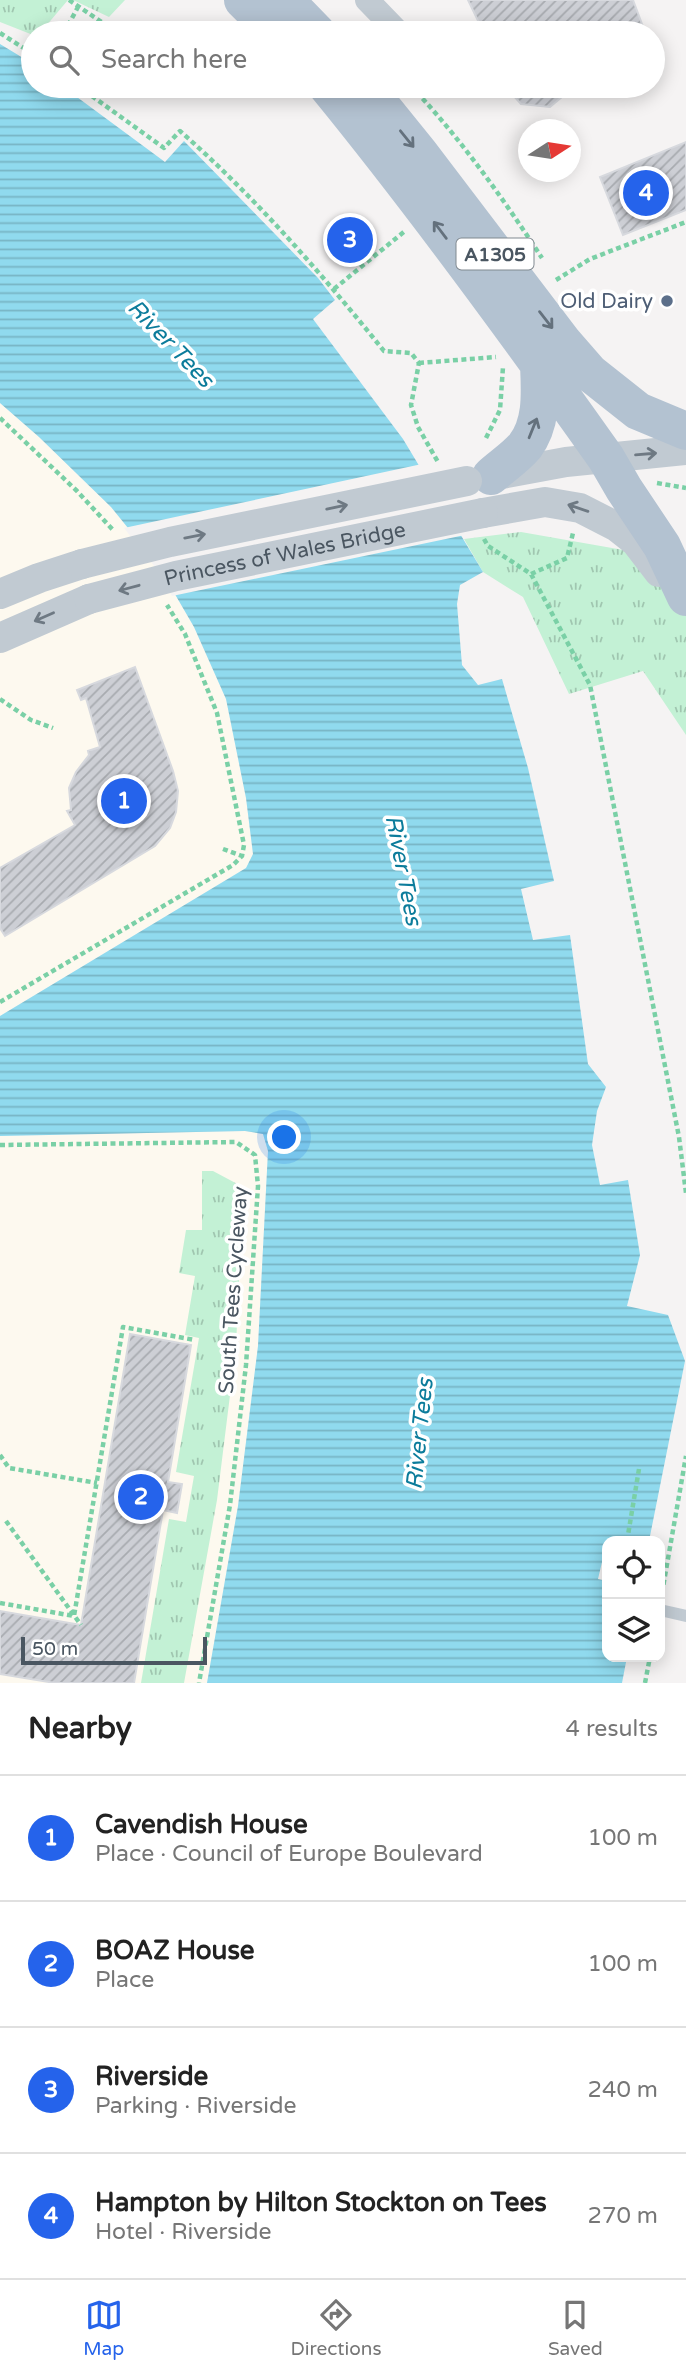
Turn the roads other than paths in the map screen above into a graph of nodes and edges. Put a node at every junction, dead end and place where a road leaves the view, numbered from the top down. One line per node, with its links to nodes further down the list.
1 (243, 0): 4 (main road)
2 (285, 0): 5 (main road)
3 (368, 1): 6 (street)
4 (264, 21)
5 (305, 21)
6 (387, 21)
7 (337, 98): 9 (main road, A1305, one-way to 7)
8 (374, 98): 10 (main road, A1305, one-way to 10)
9 (521, 360): 12 (main road, A1305); 13 (main road, one-way to 9)
10 (686, 431)
11 (686, 450): 12 (street, Princess of Wales Bridge, one-way to 11)
12 (606, 458): 13 (street, Princess of Wales Bridge); 15 (main road, A1305)
13 (481, 478): 14 (street, Princess of Wales Bridge, one-way to 13, bridge)
14 (0, 594)
15 (686, 597)
16 (686, 607): 17 (street, Princess of Wales Bridge, one-way to 17, bridge)
17 (0, 638)
18 (665, 1611): 19 (lane)
19 (686, 1616)

